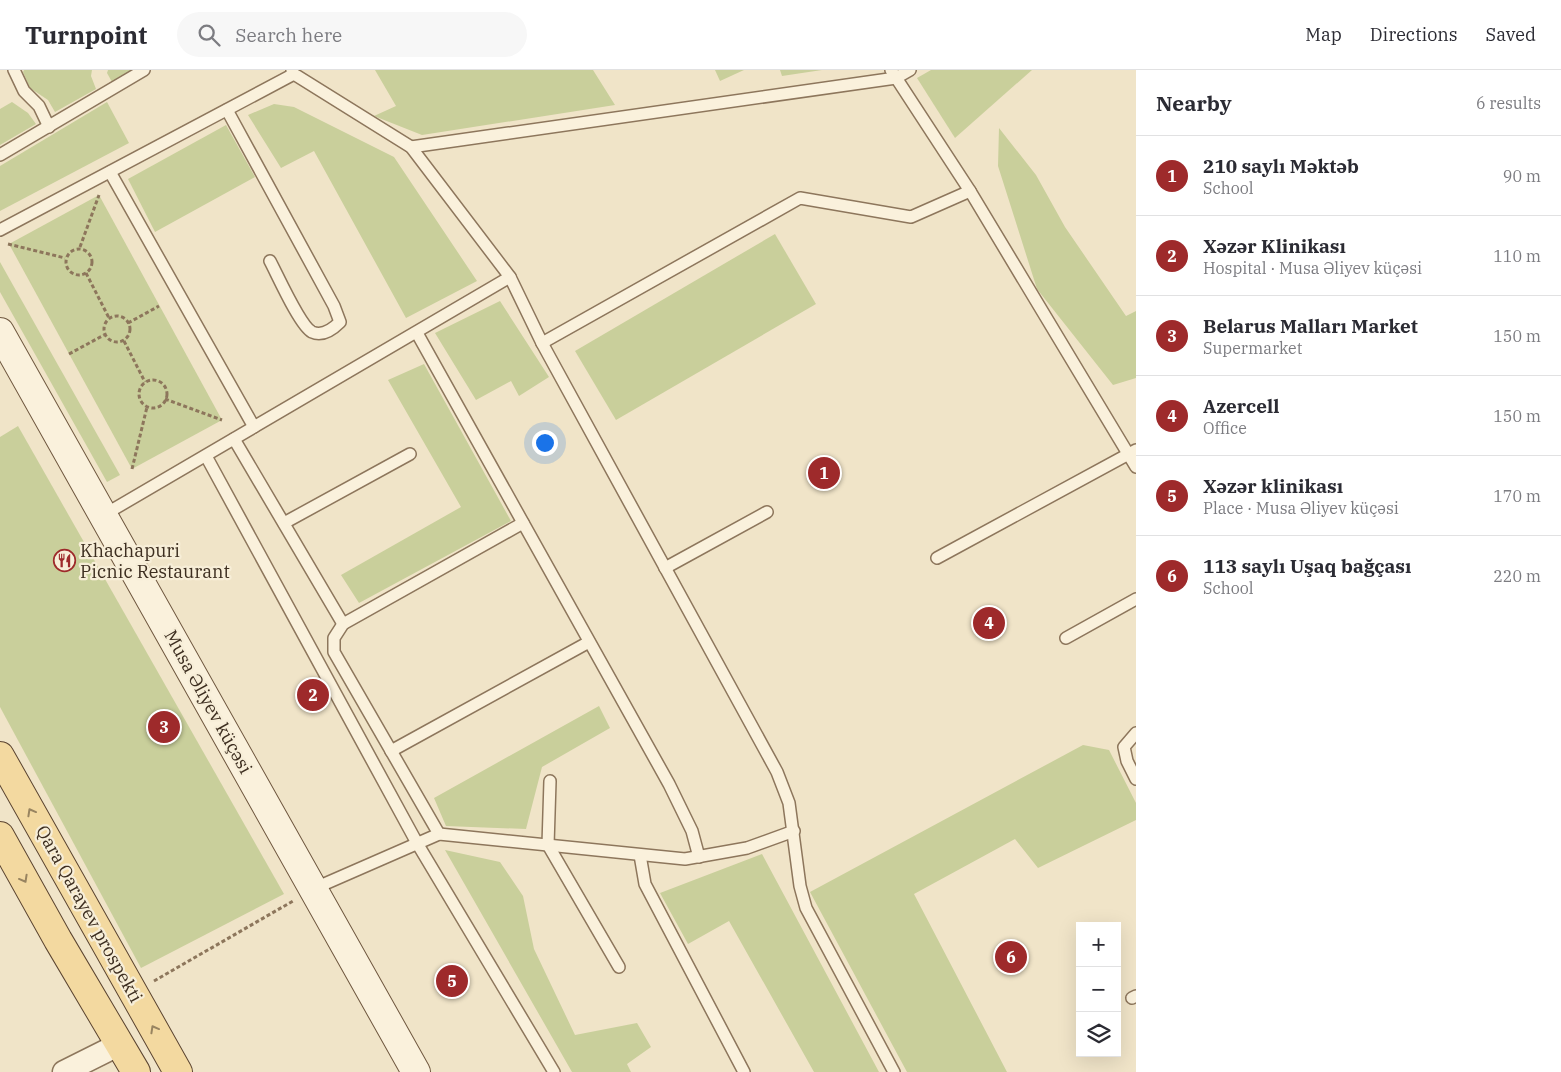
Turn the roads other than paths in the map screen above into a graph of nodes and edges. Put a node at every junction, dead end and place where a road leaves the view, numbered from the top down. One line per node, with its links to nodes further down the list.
1 (14, 70): 7 (lane)
2 (144, 70): 7 (lane)
3 (910, 70): 5 (lane)
4 (293, 72): 6 (lane); 8 (lane)
5 (894, 74): 8 (lane); 11 (lane)
6 (227, 110): 10 (lane); 13 (lane)
7 (49, 126): 9 (lane)
8 (411, 147): 14 (lane)
9 (0, 155)
10 (110, 172): 12 (lane); 18 (lane)
11 (970, 191): 17 (lane); 20 (lane)
12 (0, 230)
13 (270, 261)
14 (510, 277): 16 (lane); 17 (lane)
15 (0, 332): 25 (street, Musa Əliyev küçəsi)
16 (417, 332): 18 (lane); 26 (lane)
17 (542, 343): 29 (lane)
18 (254, 428): 19 (lane)
19 (234, 439): 22 (lane); 27 (lane)
20 (1132, 452): 23 (lane); 28 (lane)
21 (410, 454): 27 (lane)
22 (206, 456): 25 (lane); 42 (lane)
23 (1136, 467)
24 (767, 512): 29 (lane)
25 (102, 516): 46 (street, Musa Əliyev küçəsi)
26 (523, 523): 31 (lane); 33 (lane)
27 (284, 524): 31 (lane)
28 (938, 558)
29 (665, 568): 39 (lane)
30 (1136, 599): 32 (lane)
31 (343, 624): 35 (lane)
32 (1066, 638)
33 (589, 642): 35 (lane); 45 (lane)
34 (1136, 733): 37 (lane)
35 (391, 750): 40 (lane)
36 (0, 756): 51 (main road, Qara Qarayev prospekti, one-way to 36)
37 (1136, 779)
38 (550, 781): 43 (lane)
39 (794, 831): 45 (lane); 55 (lane)
40 (439, 834): 42 (lane); 43 (lane)
41 (0, 836): 48 (main road, Qara Qarayev prospekti, one-way to 48)
42 (417, 843): 46 (lane); 53 (lane)
43 (548, 845): 44 (lane); 47 (lane)
44 (640, 855): 45 (lane); 54 (lane)
45 (699, 857)
46 (313, 889): 52 (street, Musa Əliyev küçəsi)
47 (619, 967)
48 (120, 1044): 49 (street); 50 (main road, Qara Qarayev prospekti)
49 (64, 1072)
50 (136, 1072)
51 (178, 1072)
52 (416, 1072)
53 (554, 1072)
54 (744, 1072)
55 (894, 1072)

